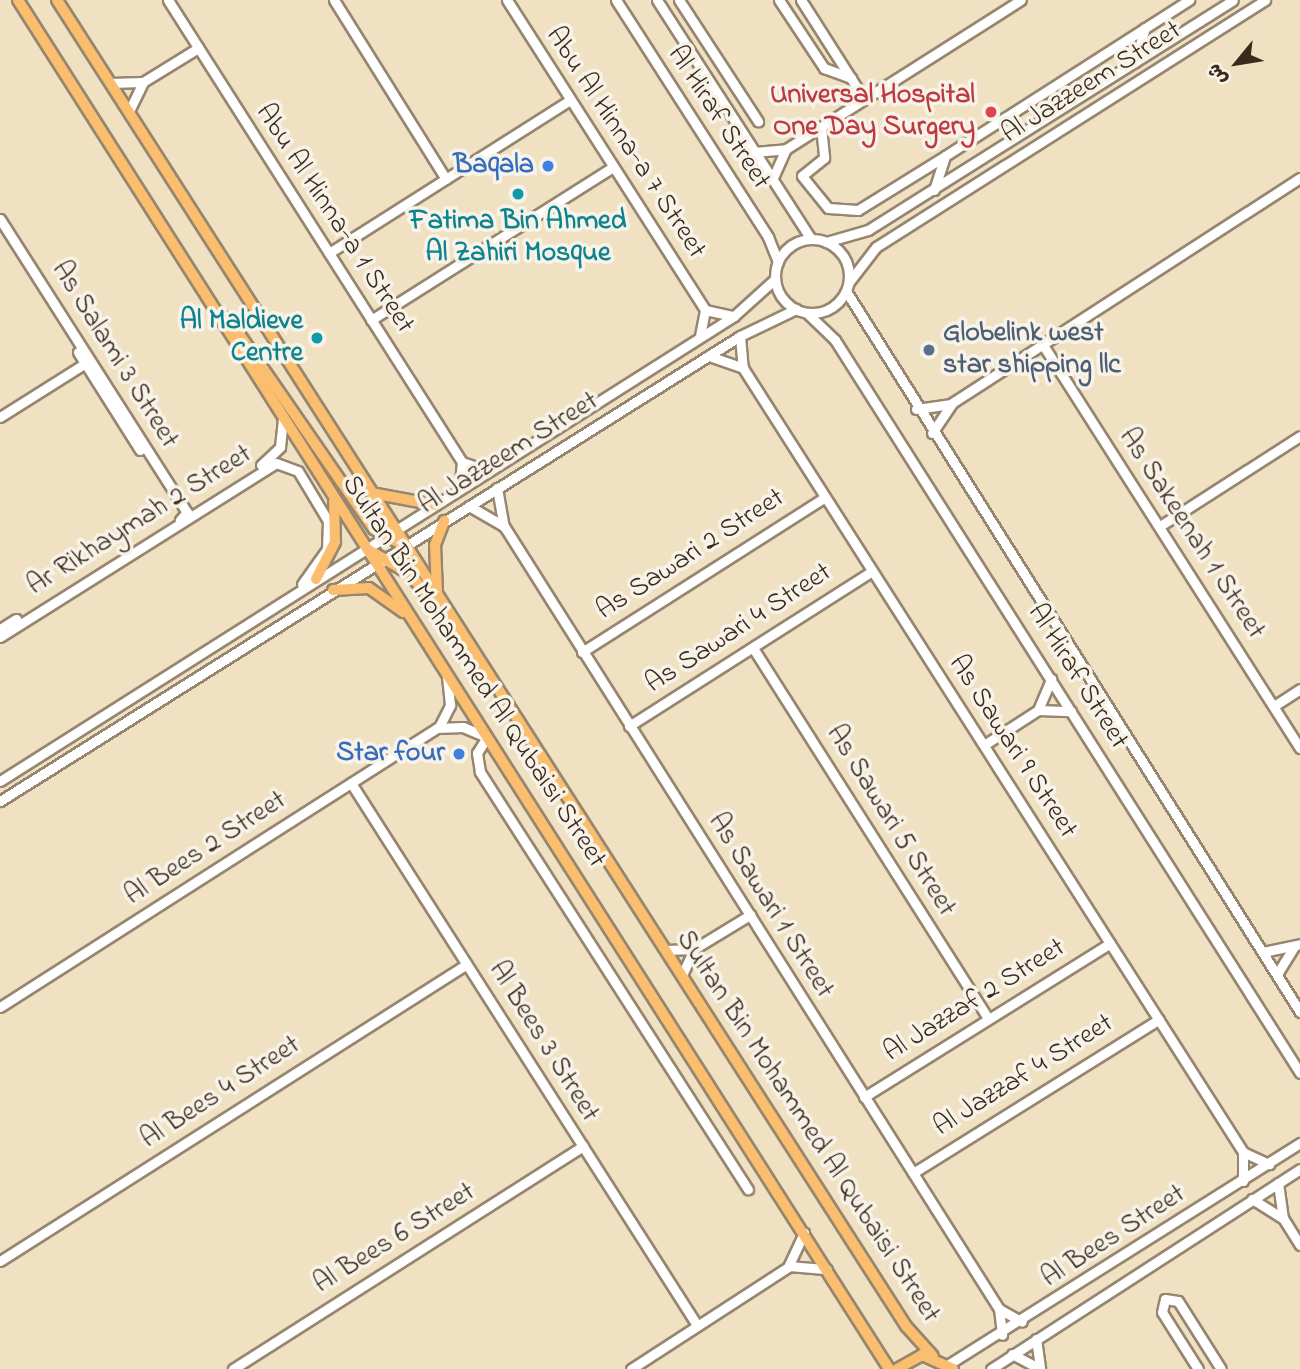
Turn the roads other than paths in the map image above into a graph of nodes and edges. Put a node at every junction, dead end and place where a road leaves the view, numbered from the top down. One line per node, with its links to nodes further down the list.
1 (18, 0): 48 (main road, Sultan Bin Mohammed Al Qubaisi Street)
2 (57, 0): 22 (main road, Sultan Bin Mohammed Al Qubaisi Street)
3 (168, 0): 16 (street, Abu Al Hinna-a 1 Street)
4 (334, 0): 34 (street)
5 (507, 0): 24 (street, Abu Al Hinna-a 7 Street)
6 (616, 0): 43 (street, Al Hiraf Street)
7 (657, 0): 19 (street, Al Hiraf Street)
8 (679, 0): 17 (street)
9 (779, 0): 20 (street)
10 (801, 0): 20 (street)
11 (1021, 0): 23 (street)
12 (1189, 0): 15 (street)
13 (1233, 0): 18 (street, Al Jazzeem Street)
14 (1265, 0): 45 (street, Al Jazzeem Street)
15 (1145, 28): 18 (street); 30 (street)
16 (198, 48): 21 (street); 42 (street, Abu Al Hinna-a 1 Street)
17 (710, 49): 19 (street); 26 (street)
18 (1135, 62): 37 (street, Al Jazzeem Street)
19 (704, 74): 29 (street, Al Hiraf Street)
20 (851, 78): 23 (street)
21 (143, 82): 22 (street); 25 (street)
22 (111, 83): 25 (main road, Sultan Bin Mohammed Al Qubaisi Street)
23 (864, 99): 27 (street)
24 (570, 100): 31 (street, Abu Al Hinna-a 7 Street); 34 (street)
25 (129, 111): 68 (main road, Sultan Bin Mohammed Al Qubaisi Street)
26 (758, 121)
27 (821, 127): 28 (street); 32 (street)
28 (786, 149): 29 (street); 35 (street)
29 (754, 152): 35 (street, Al Hiraf Street)
30 (945, 156): 32 (street); 36 (street)
31 (613, 167): 47 (street, Abu Al Hinna-a 7 Street); 51 (street)
32 (926, 167): 36 (street)
33 (1300, 178): 54 (street)
34 (446, 179): 42 (street)
35 (772, 180): 40 (street, Al Hiraf Street)
36 (935, 180): 37 (street)
37 (934, 190): 41 (street, Al Jazzeem Street)
38 (0, 219): 56 (street, As Salami 3 Street)
39 (0, 230): 56 (street, As Salami 3 Street)
40 (811, 239): 41 (street); 43 (street)
41 (826, 242): 45 (street)
42 (329, 253): 51 (street, Abu Al Hinna-a 1 Street)
43 (778, 262): 44 (street)
44 (775, 279): 46 (street); 50 (street, Al Jazzeem Street)
45 (848, 286): 49 (street); 59 (street, Al Hiraf Street)
46 (796, 309): 49 (street); 52 (street, Al Jazzeem Street)
47 (705, 310): 50 (street); 53 (street)
48 (214, 312): 61 (main road, Sultan Bin Mohammed Al Qubaisi Street); 78 (main road)
49 (807, 313): 95 (street, Al Hiraf Street)
50 (734, 316): 53 (street, Al Jazzeem Street)
51 (371, 320): 64 (street, Abu Al Hinna-a 1 Street)
52 (740, 336): 55 (street, Al Jazzeem Street); 57 (street, As Sawari 9 Street)
53 (699, 337): 65 (street, Al Jazzeem Street)
54 (1043, 345): 58 (street); 76 (street, As Sakeenah 1 Street)
55 (709, 356): 57 (street); 66 (street, Al Jazzeem Street)
56 (88, 362): 60 (street); 73 (street, As Salami 3 Street)
57 (743, 368): 70 (street, As Sawari 9 Street)
58 (952, 403): 59 (street); 62 (street)
59 (916, 409): 62 (street, Al Hiraf Street)
60 (0, 417)
61 (283, 419): 69 (main road, Sultan Bin Mohammed Al Qubaisi Street); 73 (street, Ar Rikhaymah 2 Street)
62 (932, 433): 113 (street, Al Hiraf Street)
63 (1300, 436): 76 (street)
64 (462, 462): 65 (street); 67 (street)
65 (488, 471): 67 (street, Al Jazzeem Street)
66 (498, 488): 72 (street, Al Jazzeem Street); 75 (street, As Sawari 1 Street)
67 (459, 489): 71 (street, Al Jazzeem Street)
68 (371, 493): 71 (main road); 77 (main road, Sultan Bin Mohammed Al Qubaisi Street)
69 (333, 495): 80 (main road, Sultan Bin Mohammed Al Qubaisi Street); 84 (main road)
70 (825, 497): 83 (street, As Sawari 9 Street); 93 (street, As Sawari 2 Street)
71 (436, 505): 77 (street, Al Jazzeem Street)
72 (468, 506): 74 (street, Al Jazzeem Street); 75 (street, As Sawari 1 Street)
73 (185, 515): 85 (street, Ar Rikhaymah 2 Street); 89 (street, Ar Rikhaymah 2 Street); 90 (street, Ar Rikhaymah 2 Street)
74 (444, 521): 79 (street, Al Jazzeem Street); 87 (main road)
75 (504, 526): 93 (street, As Sawari 1 Street)
76 (1160, 526): 97 (street, As Sakeenah 1 Street)
77 (395, 532): 78 (street, Al Jazzeem Street); 79 (main road, Sultan Bin Mohammed Al Qubaisi Street)
78 (384, 538): 79 (main road); 80 (street, Al Jazzeem Street)
79 (405, 546): 81 (street, Al Jazzeem Street); 87 (main road, Sultan Bin Mohammed Al Qubaisi Street)
80 (367, 549): 81 (main road); 82 (main road, Sultan Bin Mohammed Al Qubaisi Street); 84 (street, Al Jazzeem Street)
81 (389, 556): 82 (street, Al Jazzeem Street); 92 (main road)
82 (377, 565): 86 (street, Al Jazzeem Street); 88 (main road, Sultan Bin Mohammed Al Qubaisi Street)
83 (872, 570): 91 (street, As Sawari 4 Street); 103 (street, As Sawari 9 Street)
84 (316, 579): 85 (street, Al Jazzeem Street)
85 (299, 588): 105 (street, Al Jazzeem Street)
86 (333, 590): 88 (main road); 107 (street, Al Jazzeem Street)
87 (437, 595): 92 (main road, Sultan Bin Mohammed Al Qubaisi Street)
88 (412, 620): 94 (main road, Sultan Bin Mohammed Al Qubaisi Street)
89 (0, 629)
90 (0, 637)
91 (753, 648): 100 (street, As Sawari 4 Street); 119 (street, As Sawari 5 Street)
92 (474, 652): 112 (main road, Sultan Bin Mohammed Al Qubaisi Street)
93 (583, 652): 100 (street, As Sawari 1 Street)
94 (447, 674): 101 (street); 102 (main road, Sultan Bin Mohammed Al Qubaisi Street)
95 (1051, 679): 98 (street); 99 (street, Al Hiraf Street)
96 (1300, 689): 97 (street)
97 (1274, 706): 104 (street, As Sakeenah 1 Street)
98 (1038, 710): 99 (street); 103 (street)
99 (1071, 712): 121 (street, Al Hiraf Street)
100 (629, 726): 108 (street, As Sawari 1 Street)
101 (437, 729): 102 (street); 106 (street, Al Bees 2 Street)
102 (487, 737): 131 (street); 134 (main road, Sultan Bin Mohammed Al Qubaisi Street)
103 (984, 745): 109 (street, As Sawari 9 Street)
104 (1300, 748)
105 (0, 781)
106 (351, 783): 114 (street, Al Bees 3 Street); 117 (street, Al Bees 2 Street)
107 (0, 801)
108 (750, 915): 111 (street); 122 (street, As Sawari 1 Street)
109 (1110, 943): 119 (street, Al Jazzaf 2 Street); 120 (street, As Sawari 9 Street)
110 (1297, 945): 113 (street); 115 (street)
111 (694, 949): 112 (street); 116 (street)
112 (666, 950): 116 (main road, Sultan Bin Mohammed Al Qubaisi Street)
113 (1263, 952): 115 (street, Al Hiraf Street)
114 (467, 964): 124 (street, Al Bees 3 Street); 136 (street, Al Bees 4 Street)
115 (1277, 974): 118 (street, Al Hiraf Street)
116 (682, 975): 145 (main road, Sultan Bin Mohammed Al Qubaisi Street)
117 (0, 1007)
118 (1300, 1012)
119 (988, 1019): 122 (street, Al Jazzaf 2 Street)
120 (1158, 1019): 125 (street, As Sawari 9 Street); 128 (street, Al Jazzaf 4 Street)
121 (1300, 1073)
122 (864, 1097): 128 (street, As Sawari 1 Street)
123 (1300, 1143): 126 (street, Al Bees Street)
124 (583, 1146): 141 (street, Al Bees 3 Street); 147 (street, Al Bees 6 Street)
125 (1243, 1152): 126 (street); 129 (street)
126 (1269, 1164): 129 (street, Al Bees Street)
127 (1300, 1169): 130 (street, Al Bees Street)
128 (913, 1172): 139 (street, As Sawari 1 Street)
129 (1243, 1181): 140 (street, Al Bees Street)
130 (1278, 1183): 132 (street, Al Bees Street); 133 (street)
131 (748, 1189)
132 (1252, 1199): 133 (street); 143 (street, Al Bees Street)
133 (1283, 1218): 135 (street)
134 (804, 1232): 137 (street); 138 (main road, Sultan Bin Mohammed Al Qubaisi Street)
135 (1300, 1245)
136 (0, 1261)
137 (788, 1267): 138 (street); 141 (street)
138 (829, 1270): 149 (main road, Sultan Bin Mohammed Al Qubaisi Street)
139 (999, 1309): 140 (street, As Sawari 1 Street); 142 (street, As Sawari 1 Street)
140 (1022, 1322): 142 (street, Al Bees Street)
141 (697, 1325): 148 (street)
142 (1002, 1335): 146 (street, Al Bees Street)
143 (1036, 1339): 144 (street, Al Bees Street); 152 (street)
144 (1012, 1354): 151 (street, Al Bees Street); 152 (street)
145 (933, 1356): 146 (main road); 150 (main road)
146 (951, 1367)
147 (233, 1369)
148 (631, 1369)
149 (889, 1369)
150 (897, 1369)
151 (990, 1369)
152 (1040, 1369)
153 (1198, 1369): 154 (street)
154 (1221, 1369)

